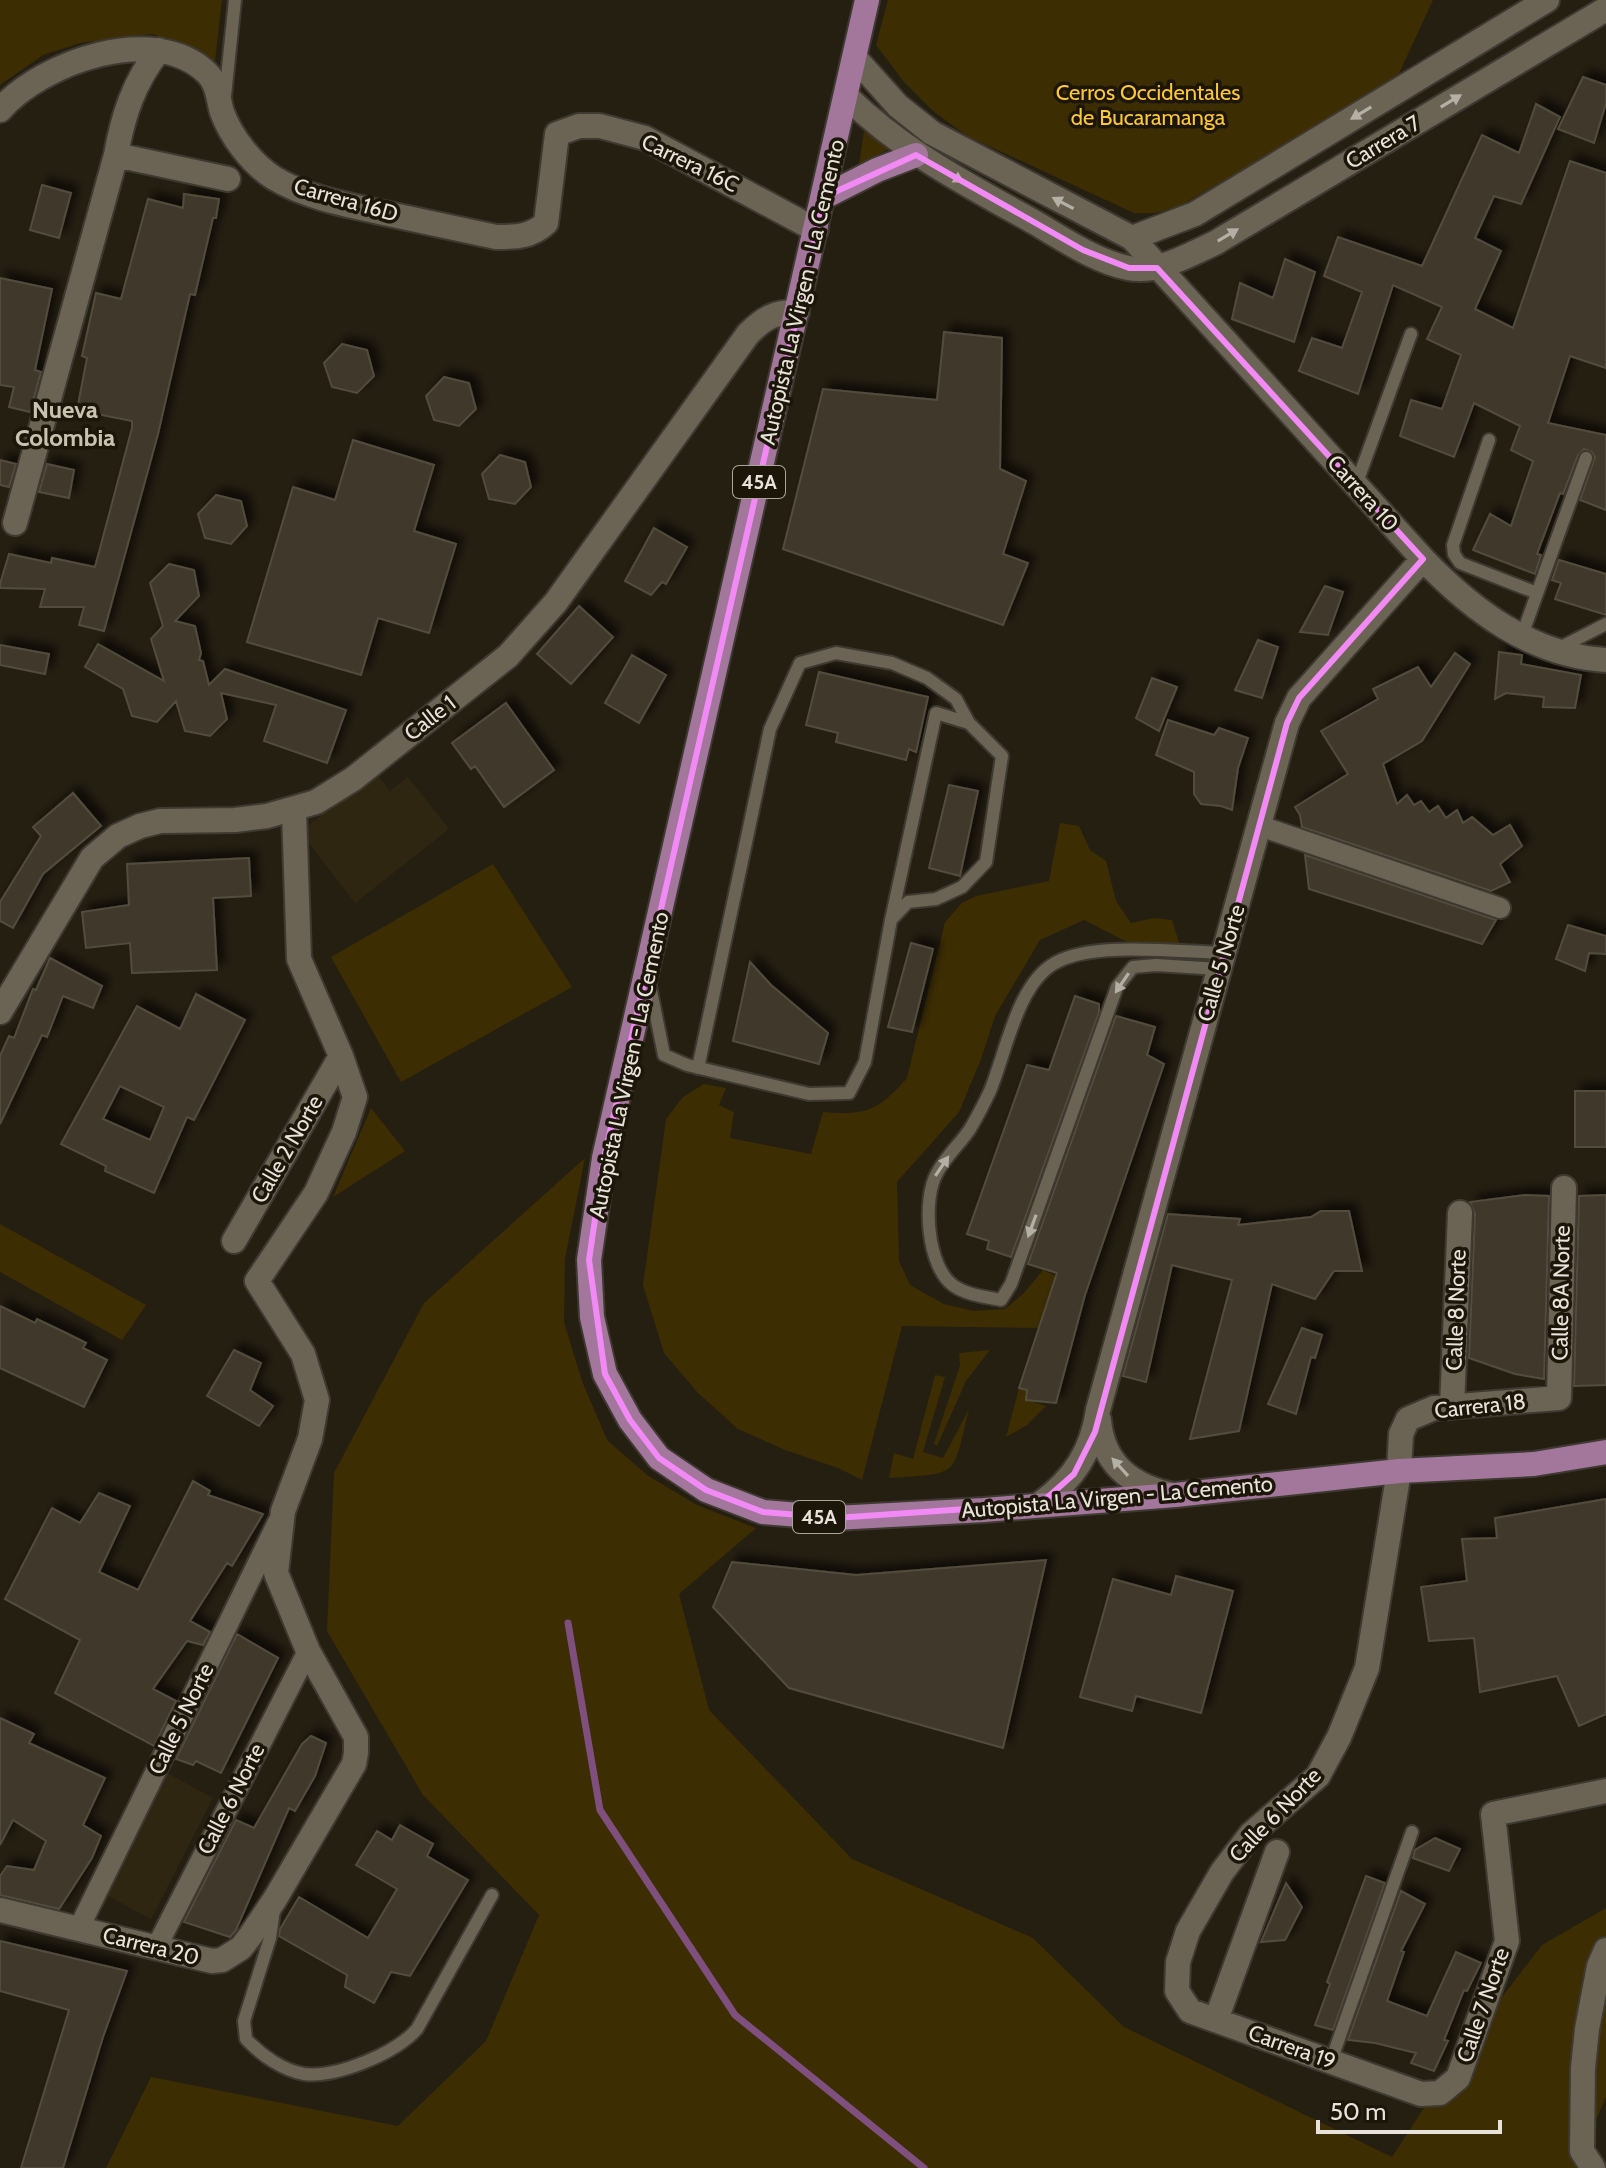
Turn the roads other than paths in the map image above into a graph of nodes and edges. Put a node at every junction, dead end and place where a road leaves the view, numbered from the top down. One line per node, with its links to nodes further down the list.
1 (235, 0): 9 (lane)
2 (867, 0): 6 (main road, Autopista La Virgen - La Cemento / 45A)
3 (1547, 0): 17 (street, Carrera 7, one-way to 17)
4 (1606, 9): 18 (street, Carrera 7, one-way to 4)
5 (159, 50): 8 (street); 9 (street, Carrera 16D); 12 (street)
6 (855, 58): 7 (main road, Autopista La Virgen - La Cemento / 45A); 10 (street, Carrera 10)
7 (846, 96): 13 (street); 15 (main road, Autopista La Virgen - La Cemento / 45A)
8 (0, 110)
9 (223, 113): 11 (street, Carrera 16D)
10 (932, 133): 13 (street); 17 (street, Carrera 10, one-way to 10)
11 (557, 134): 16 (street, Carrera 16C)
12 (116, 155): 14 (street); 24 (street)
13 (916, 155): 15 (main road); 18 (street, one-way to 18)
14 (228, 179)
15 (824, 197): 16 (main road, Autopista La Virgen - La Cemento / 45A)
16 (816, 230): 19 (main road, Autopista La Virgen - La Cemento / 45A)
17 (1132, 238): 18 (street, Carrera 10)
18 (1157, 268): 23 (street, Carrera 10)
19 (797, 312): 32 (street, Calle 1); 37 (main road, Autopista La Virgen - La Cemento / 45A)
20 (1411, 334): 23 (lane)
21 (1489, 440): 26 (lane)
22 (1586, 458): 26 (lane)
23 (1356, 486): 25 (street, Carrera 10)
24 (15, 523)
25 (1423, 559): 28 (street, Carrera 10); 33 (street, Calle 5 Norte)
26 (1537, 593): 28 (lane)
27 (1606, 624): 29 (lane)
28 (1521, 638): 29 (street, Carrera 10)
29 (1555, 651): 30 (street, Carrera 10)
30 (1606, 660)
31 (969, 723): 35 (lane); 35 (lane); 40 (lane)
32 (294, 811): 38 (street, Calle 1); 39 (street)
33 (1260, 826): 34 (street); 36 (street, Calle 5 Norte)
34 (1500, 908)
35 (891, 920): 40 (lane)
36 (1222, 961): 36 (lane, one-way to 36); 46 (street, Calle 5 Norte)
37 (647, 971): 40 (lane); 50 (main road, Autopista La Virgen - La Cemento / 45A)
38 (0, 1012)
39 (341, 1056): 43 (street, Calle 2 Norte); 51 (street)
40 (698, 1068)
41 (1564, 1188): 44 (street, Calle 8A Norte)
42 (1460, 1213): 45 (street, Calle 8 Norte)
43 (234, 1241)
44 (1559, 1398): 45 (street, Carrera 18)
45 (1452, 1407): 48 (street, Carrera 18)
46 (1098, 1410): 49 (street, Calle 5 Norte, one-way to 46); 50 (street, Calle 5 Norte)
47 (1606, 1452): 48 (main road, Autopista La Virgen - La Cemento / 45A)
48 (1399, 1471): 49 (main road, Autopista La Virgen - La Cemento / 45A); 62 (street, Calle 6 Norte)
49 (1175, 1495): 50 (main road, Autopista La Virgen - La Cemento / 45A)
50 (1040, 1504)
51 (283, 1511): 52 (street); 59 (street, Calle 5 Norte)
52 (308, 1651): 57 (street); 60 (street, Calle 6 Norte)
53 (1606, 1791): 65 (street, Calle 7 Norte)
54 (1412, 1832): 64 (lane)
55 (1277, 1852): 63 (street, Calle 6 Norte)
56 (492, 1895): 57 (lane)
57 (275, 1899): 60 (street, Carrera 20)
58 (0, 1910): 59 (street, Carrera 20)
59 (79, 1928): 60 (street, Carrera 20)
60 (156, 1948)
61 (1606, 1950): 66 (street)
62 (1190, 2011): 63 (street, Carrera 19)
63 (1216, 2020): 64 (street, Carrera 19)
64 (1331, 2061): 65 (street, Carrera 19)
65 (1440, 2093)
66 (1592, 2167)

